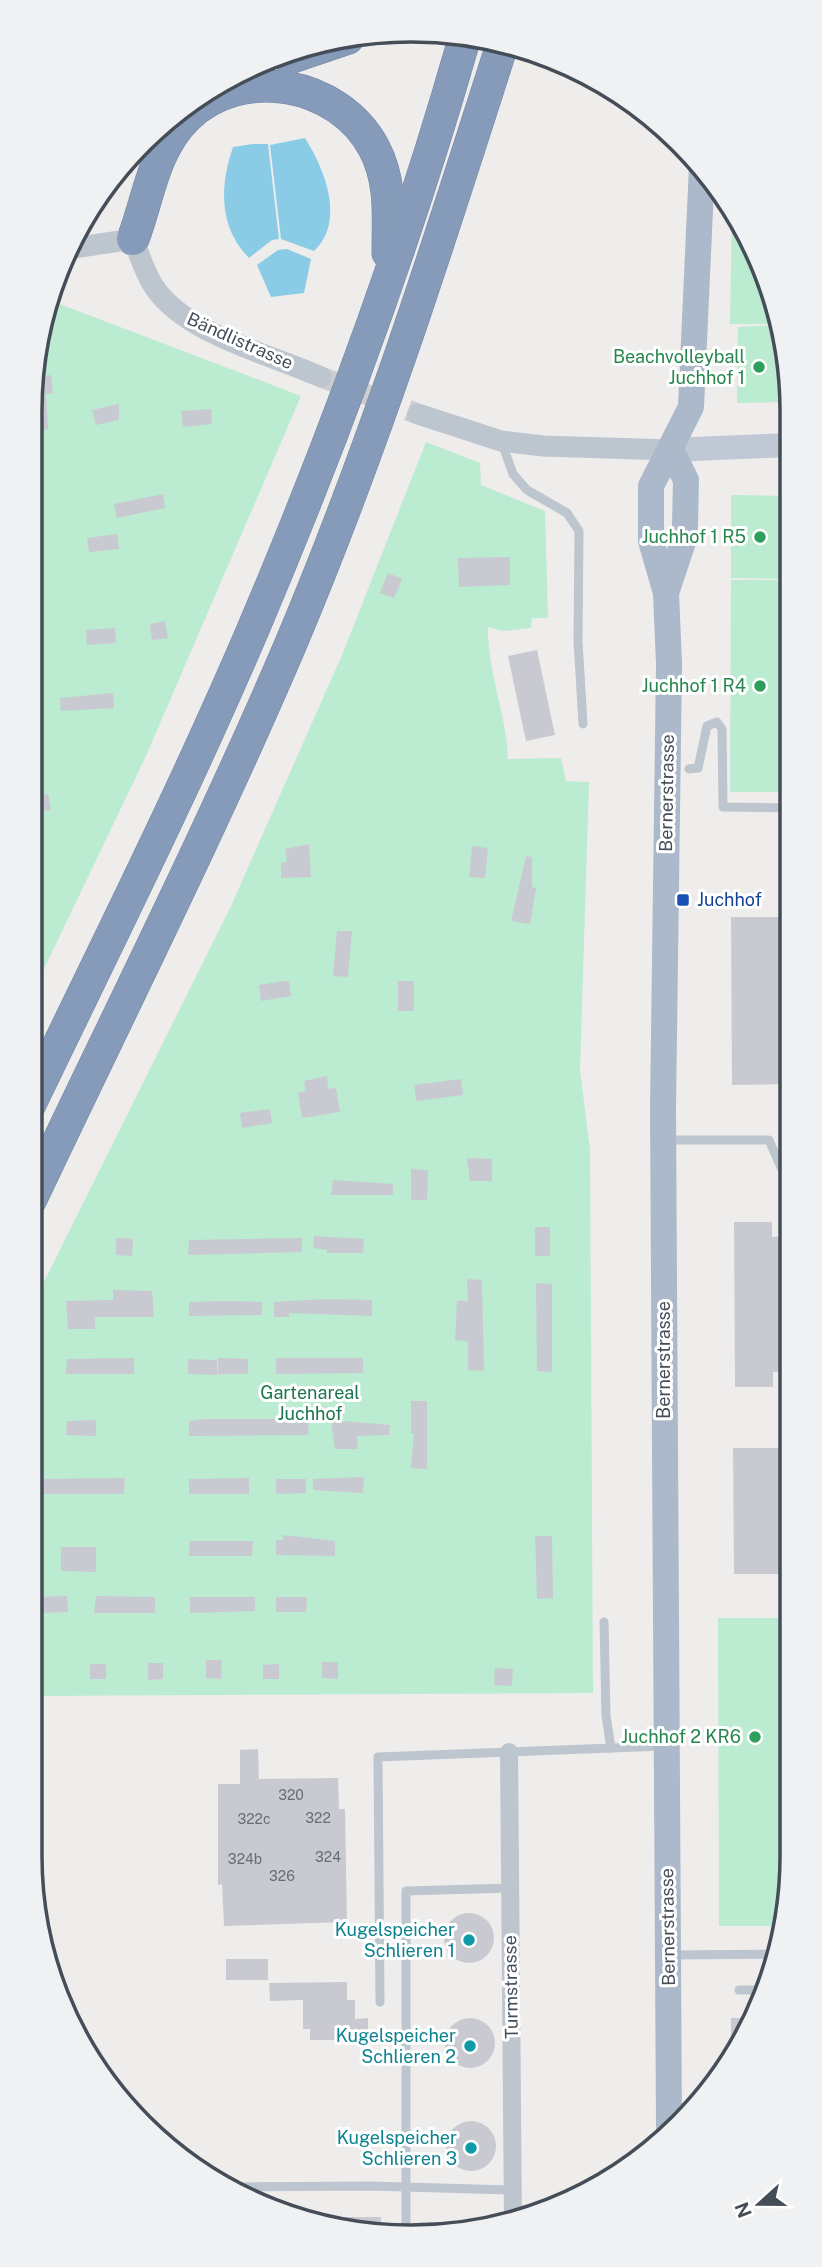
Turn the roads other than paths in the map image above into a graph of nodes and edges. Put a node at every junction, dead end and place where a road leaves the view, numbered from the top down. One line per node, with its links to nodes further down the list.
1 (462, 46): 9 (highway)
2 (511, 56): 21 (highway)
3 (191, 115): 9 (highway)
4 (187, 118): 7 (highway)
5 (136, 166): 7 (highway)
6 (701, 183): 14 (main road)
7 (133, 239): 8 (street); 10 (street, Bändlistrasse)
8 (80, 247)
9 (388, 281): 18 (highway)
10 (321, 377)
11 (418, 414): 12 (street)
12 (501, 441): 14 (street); 15 (lane)
13 (780, 445): 14 (main road)
14 (671, 450): 19 (main road, Bernerstrasse)
15 (583, 724)
16 (689, 769): 17 (lane)
17 (780, 807)
18 (42, 1079)
19 (663, 1140): 20 (lane); 23 (main road, Bernerstrasse)
20 (780, 1165)
21 (42, 1176)
22 (604, 1622): 24 (lane)
23 (666, 1746): 24 (lane); 28 (main road, Bernerstrasse)
24 (611, 1748): 25 (lane)
25 (509, 1752): 26 (street, Turmstrasse); 31 (lane)
26 (510, 1888): 34 (lane); 35 (street, Turmstrasse)
27 (766, 1954): 28 (lane)
28 (668, 1955): 32 (main road, Bernerstrasse)
29 (739, 1990): 30 (lane)
30 (755, 1990)
31 (380, 2002)
32 (669, 2120)
33 (248, 2187): 34 (lane)
34 (406, 2188): 35 (lane); 37 (lane)
35 (513, 2190): 36 (street, Turmstrasse)
36 (513, 2210)
37 (406, 2225)

